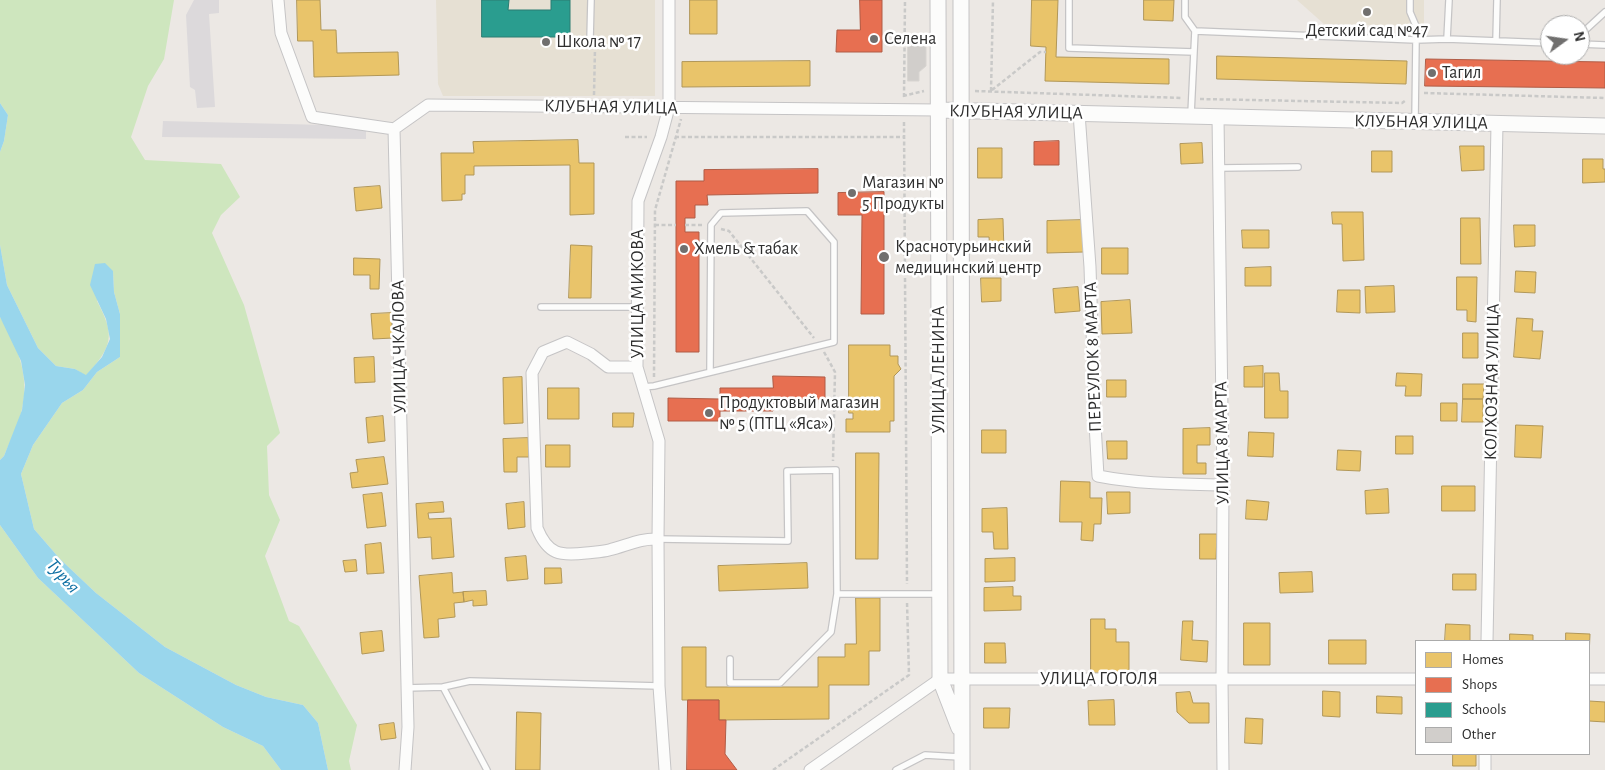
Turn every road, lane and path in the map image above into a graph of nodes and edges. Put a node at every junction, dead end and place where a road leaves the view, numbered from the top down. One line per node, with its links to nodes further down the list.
1 (278, 0): 44 (street)
2 (591, 0): 16 (lane)
3 (669, 0): 34 (street, УЛИЦА МИКОВА)
4 (904, 0): 30 (path)
5 (938, 0): 25 (main road, УЛИЦА ЛЕНИНА)
6 (961, 0): 26 (main road, УЛИЦА ЛЕНИНА)
7 (993, 0): 27 (path)
8 (1070, 0): 24 (lane)
9 (1185, 0): 15 (lane)
10 (1410, 0): 17 (lane)
11 (1449, 0): 18 (lane)
12 (1497, 0): 19 (lane)
13 (1605, 12): 14 (lane)
14 (1590, 26)
15 (1195, 31): 17 (lane); 24 (lane)
16 (590, 40): 33 (path)
17 (1416, 40): 18 (lane); 28 (lane)
18 (1447, 40): 19 (lane)
19 (1496, 41): 20 (lane)
20 (1540, 43)
21 (1590, 44): 22 (lane)
22 (1605, 45)
23 (1046, 52): 27 (path)
24 (1194, 52): 31 (lane)
25 (938, 91): 30 (path); 36 (main road, УЛИЦА ЛЕНИНА)
26 (961, 91): 27 (path); 37 (main road, УЛИЦА ЛЕНИНА)
27 (991, 91): 31 (path)
28 (1416, 93): 31 (path); 32 (path); 41 (lane)
29 (894, 96): 30 (path)
30 (904, 96): 35 (path)
31 (1192, 98): 39 (lane)
32 (1605, 98)
33 (594, 107): 34 (street, КЛУБНАЯ УЛИЦА); 44 (street, КЛУБНАЯ УЛИЦА)
34 (669, 107): 35 (street, КЛУБНАЯ УЛИЦА); 46 (street, УЛИЦА МИКОВА)
35 (904, 110): 36 (street, КЛУБНАЯ УЛИЦА); 47 (path)
36 (938, 110): 37 (main road, КЛУБНАЯ УЛИЦА); 65 (main road, УЛИЦА ЛЕНИНА)
37 (961, 111): 38 (main road, КЛУБНАЯ УЛИЦА); 69 (main road, УЛИЦА ЛЕНИНА)
38 (1079, 114): 39 (main road, КЛУБНАЯ УЛИЦА); 61 (street, ПЕРЕУЛОК 8 МАРТА)
39 (1190, 116): 40 (main road, КЛУБНАЯ УЛИЦА)
40 (1218, 117): 41 (main road, КЛУБНАЯ УЛИЦА); 49 (street, УЛИЦА 8 МАРТА)
41 (1414, 122): 42 (main road, КЛУБНАЯ УЛИЦА)
42 (1498, 124): 43 (main road, КЛУБНАЯ УЛИЦА); 66 (street, КОЛХОЗНАЯ УЛИЦА)
43 (1605, 126)
44 (394, 129): 76 (street, УЛИЦА ЧКАЛОВА)
45 (625, 137): 46 (path)
46 (661, 137): 47 (path); 55 (street, УЛИЦА МИКОВА)
47 (904, 138): 64 (path)
48 (1298, 167): 49 (lane)
49 (1219, 168): 61 (street, УЛИЦА 8 МАРТА)
50 (655, 225): 51 (path)
51 (676, 225)
52 (685, 225): 53 (path)
53 (711, 225): 56 (path); 56 (lane); 58 (lane)
54 (541, 307): 55 (lane)
55 (638, 308): 57 (street, УЛИЦА МИКОВА)
56 (820, 345): 58 (lane); 60 (path)
57 (637, 367): 59 (street, УЛИЦА МИКОВА); 62 (street)
58 (710, 372): 59 (lane)
59 (644, 388): 62 (street, УЛИЦА МИКОВА)
60 (833, 470): 62 (lane); 63 (lane)
61 (1223, 485): 70 (street, УЛИЦА 8 МАРТА)
62 (658, 539): 74 (street, УЛИЦА МИКОВА)
63 (837, 594): 64 (lane); 67 (lane)
64 (907, 594): 65 (lane); 83 (path)
65 (940, 594): 68 (main road, УЛИЦА ЛЕНИНА)
66 (1487, 640)
67 (730, 659)
68 (940, 679): 69 (street, УЛИЦА ГОГОЛЯ); 77 (main road, УЛИЦА ЛЕНИНА); 84 (street)
69 (962, 679): 70 (street, УЛИЦА ГОГОЛЯ); 77 (main road, УЛИЦА ЛЕНИНА)
70 (1222, 679): 71 (street, УЛИЦА ГОГОЛЯ); 86 (street, УЛИЦА 8 МАРТА)
71 (1415, 679)
72 (1590, 679): 73 (street)
73 (1605, 679)
74 (659, 686): 75 (lane); 82 (street, УЛИЦА МИКОВА)
75 (443, 687): 76 (lane); 81 (lane)
76 (406, 688): 80 (street, УЛИЦА ЧКАЛОВА)
77 (962, 736): 79 (main road, УЛИЦА ЛЕНИНА)
78 (1485, 755): 87 (street)
79 (962, 763): 85 (lane)
80 (405, 770)
81 (487, 770)
82 (665, 770)
83 (773, 770)
84 (810, 770)
85 (896, 770)
86 (1223, 770)
87 (1485, 770)

